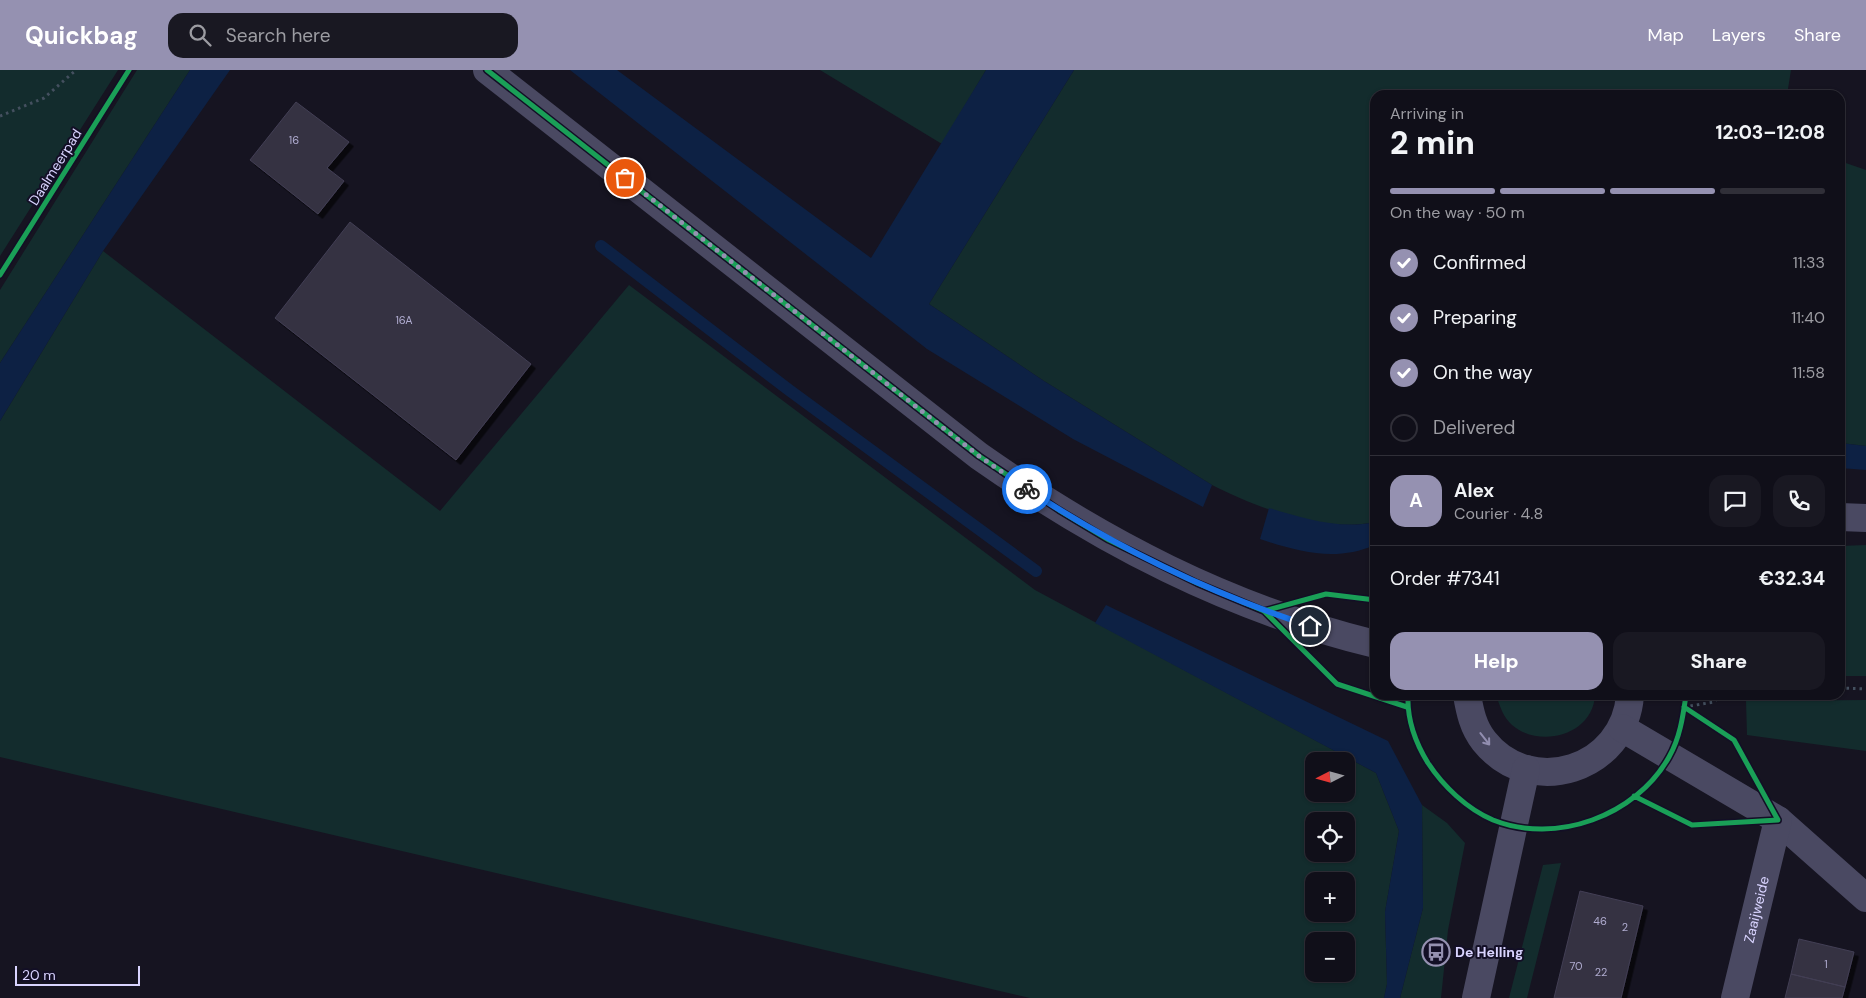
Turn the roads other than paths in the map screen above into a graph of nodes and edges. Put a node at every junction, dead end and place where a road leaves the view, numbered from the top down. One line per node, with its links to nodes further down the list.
1 (487, 70): 4 (street)
2 (1845, 517): 3 (street)
3 (1866, 518)
4 (1370, 643)
5 (1468, 700): 8 (street, one-way to 8)
6 (1630, 700): 7 (street)
7 (1622, 728): 8 (street); 9 (street)
8 (1526, 769): 11 (street)
9 (1778, 820): 10 (street); 12 (street, Zaaijweide)
10 (1866, 898)
11 (1476, 998)
12 (1735, 998)

